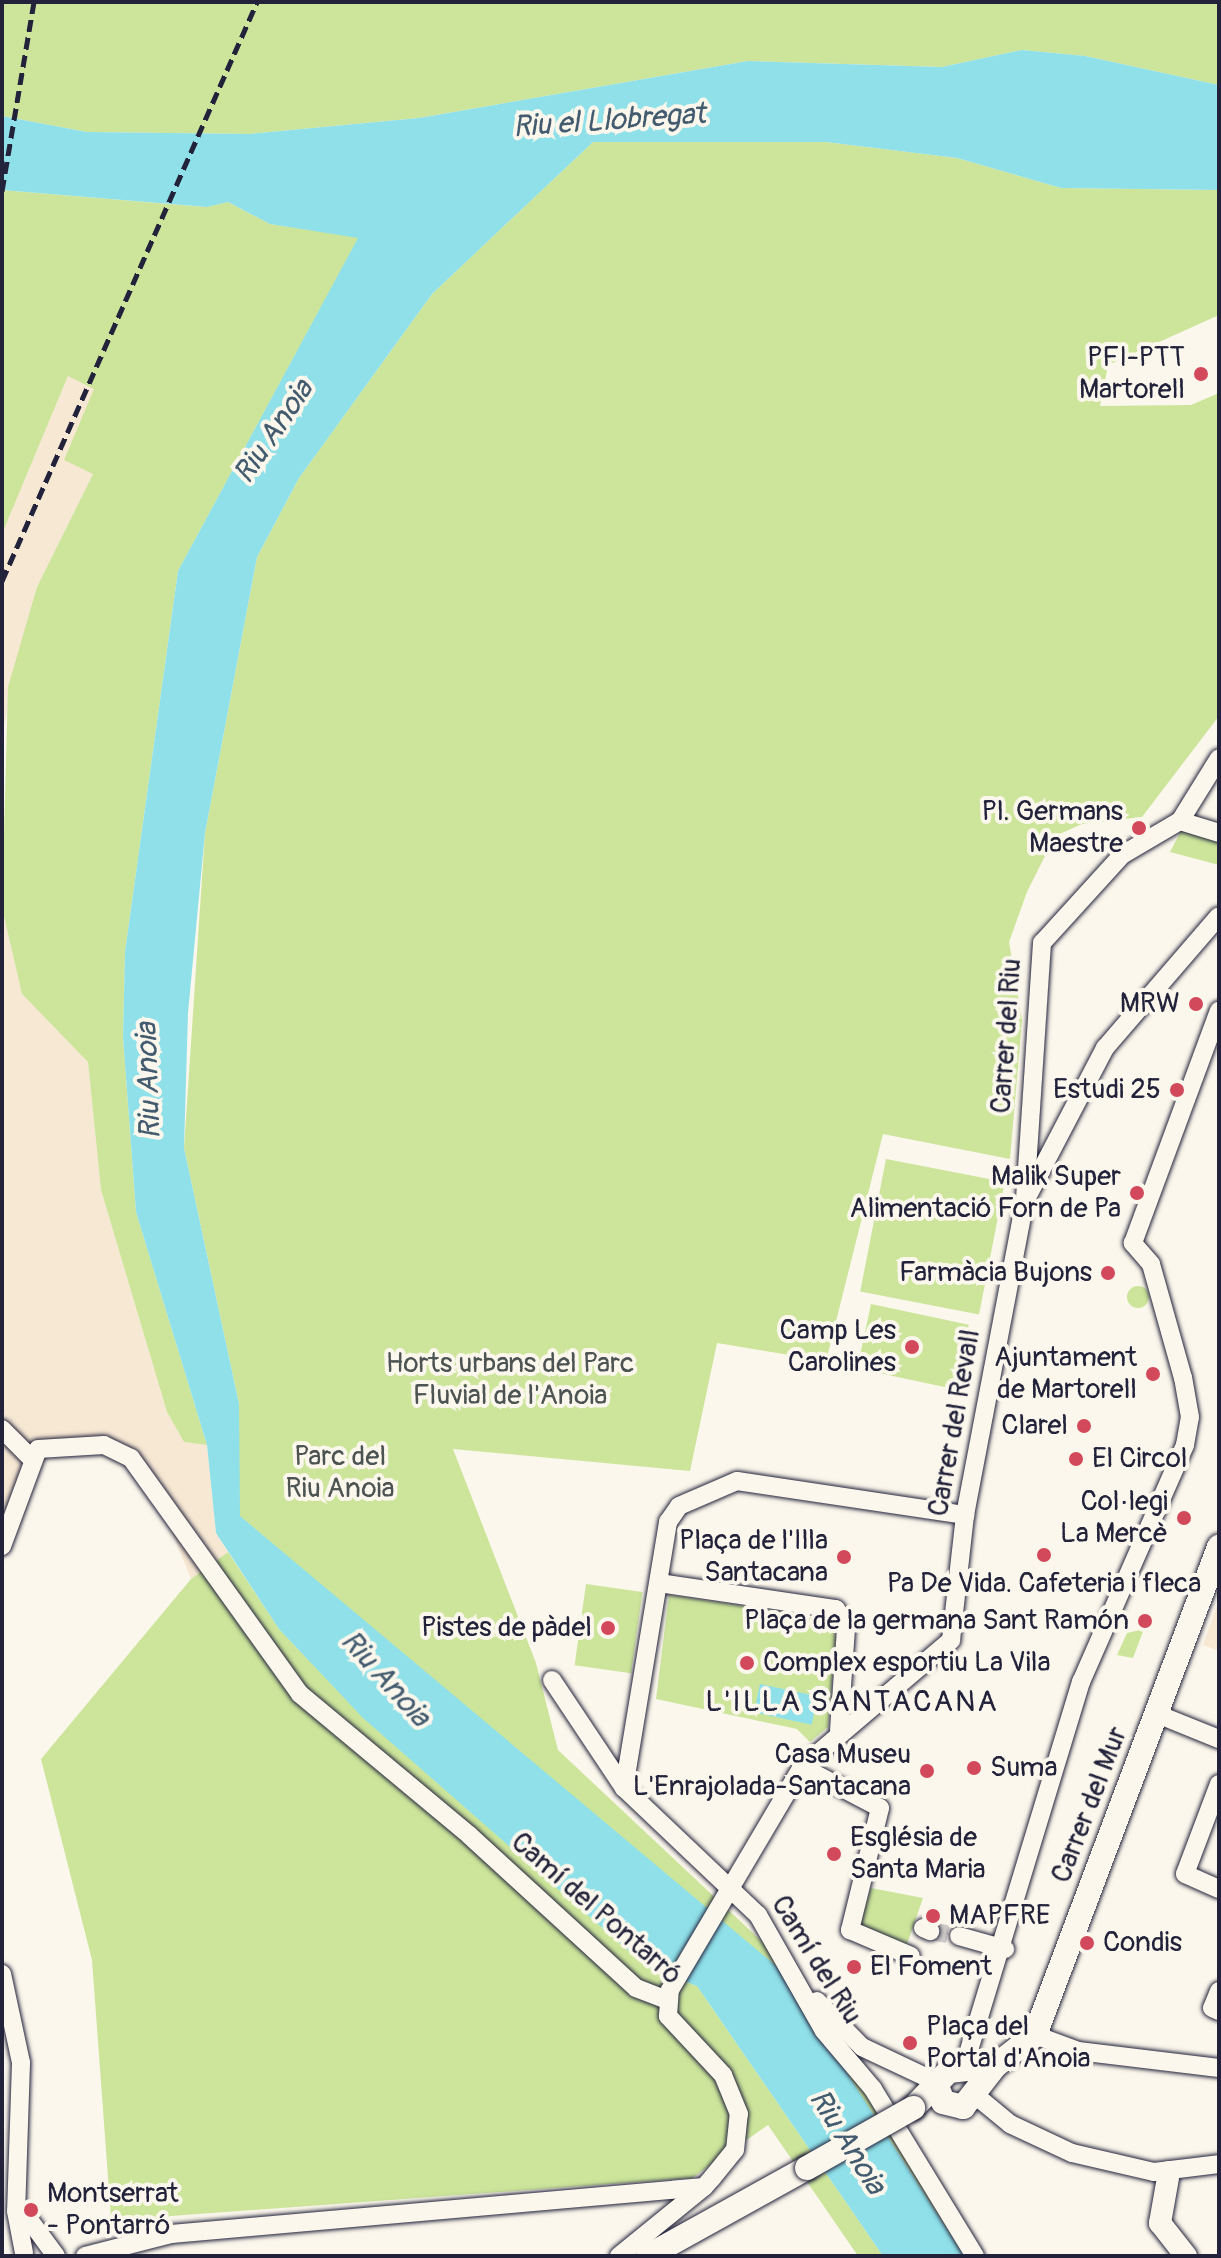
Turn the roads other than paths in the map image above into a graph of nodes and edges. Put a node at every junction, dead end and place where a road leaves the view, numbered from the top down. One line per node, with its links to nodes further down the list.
1 (1219, 758): 2 (street, Carrer del Riu)
2 (1180, 821): 3 (street); 6 (street, Carrer del Riu)
3 (1219, 833)
4 (1219, 916): 6 (street, Carrer del Revall)
5 (1219, 1010): 23 (street)
6 (1025, 1201): 9 (street, Carrer del Revall)
7 (2, 1429): 8 (street)
8 (30, 1457): 10 (street); 27 (street, Camí del Pontarró)
9 (965, 1515): 12 (street); 15 (street, Carrer del Revall)
10 (2, 1546)
11 (1219, 1547): 14 (main road, Carrer del Mur)
12 (659, 1583): 15 (street); 19 (street)
13 (552, 1680): 19 (street, Camí del Riu)
14 (1157, 1714): 16 (street); 28 (main road, Carrer del Mur)
15 (839, 1731): 17 (street, Carrer del Revall)
16 (1219, 1739)
17 (802, 1767): 20 (street, Carrer del Revall); 24 (street)
18 (1219, 1784): 21 (street)
19 (624, 1788): 20 (street, Camí del Riu)
20 (733, 1887): 25 (street, Camí del Riu); 27 (street, Carrer del Revall)
21 (1219, 1889)
22 (959, 1936): 23 (street)
23 (1005, 1949): 30 (street)
24 (911, 1956)
25 (793, 1970): 31 (street); 41 (street, Camí del Riu)
26 (2, 1974): 35 (street)
27 (667, 2000): 34 (street, Camí del Pontarró)
28 (1035, 2035): 29 (street); 30 (main road)
29 (1219, 2068)
30 (970, 2081): 31 (main road); 31 (main road); 33 (street)
31 (939, 2090): 40 (main road, bridge)
32 (1219, 2164): 33 (street)
33 (1169, 2172): 42 (street)
34 (704, 2187): 38 (street); 39 (street, Camí del Pontarró)
35 (18, 2200): 36 (street); 37 (street)
36 (50, 2251): 37 (street)
37 (24, 2254)
38 (85, 2256)
39 (619, 2256)
40 (648, 2256)
41 (975, 2256)
42 (1186, 2256)

